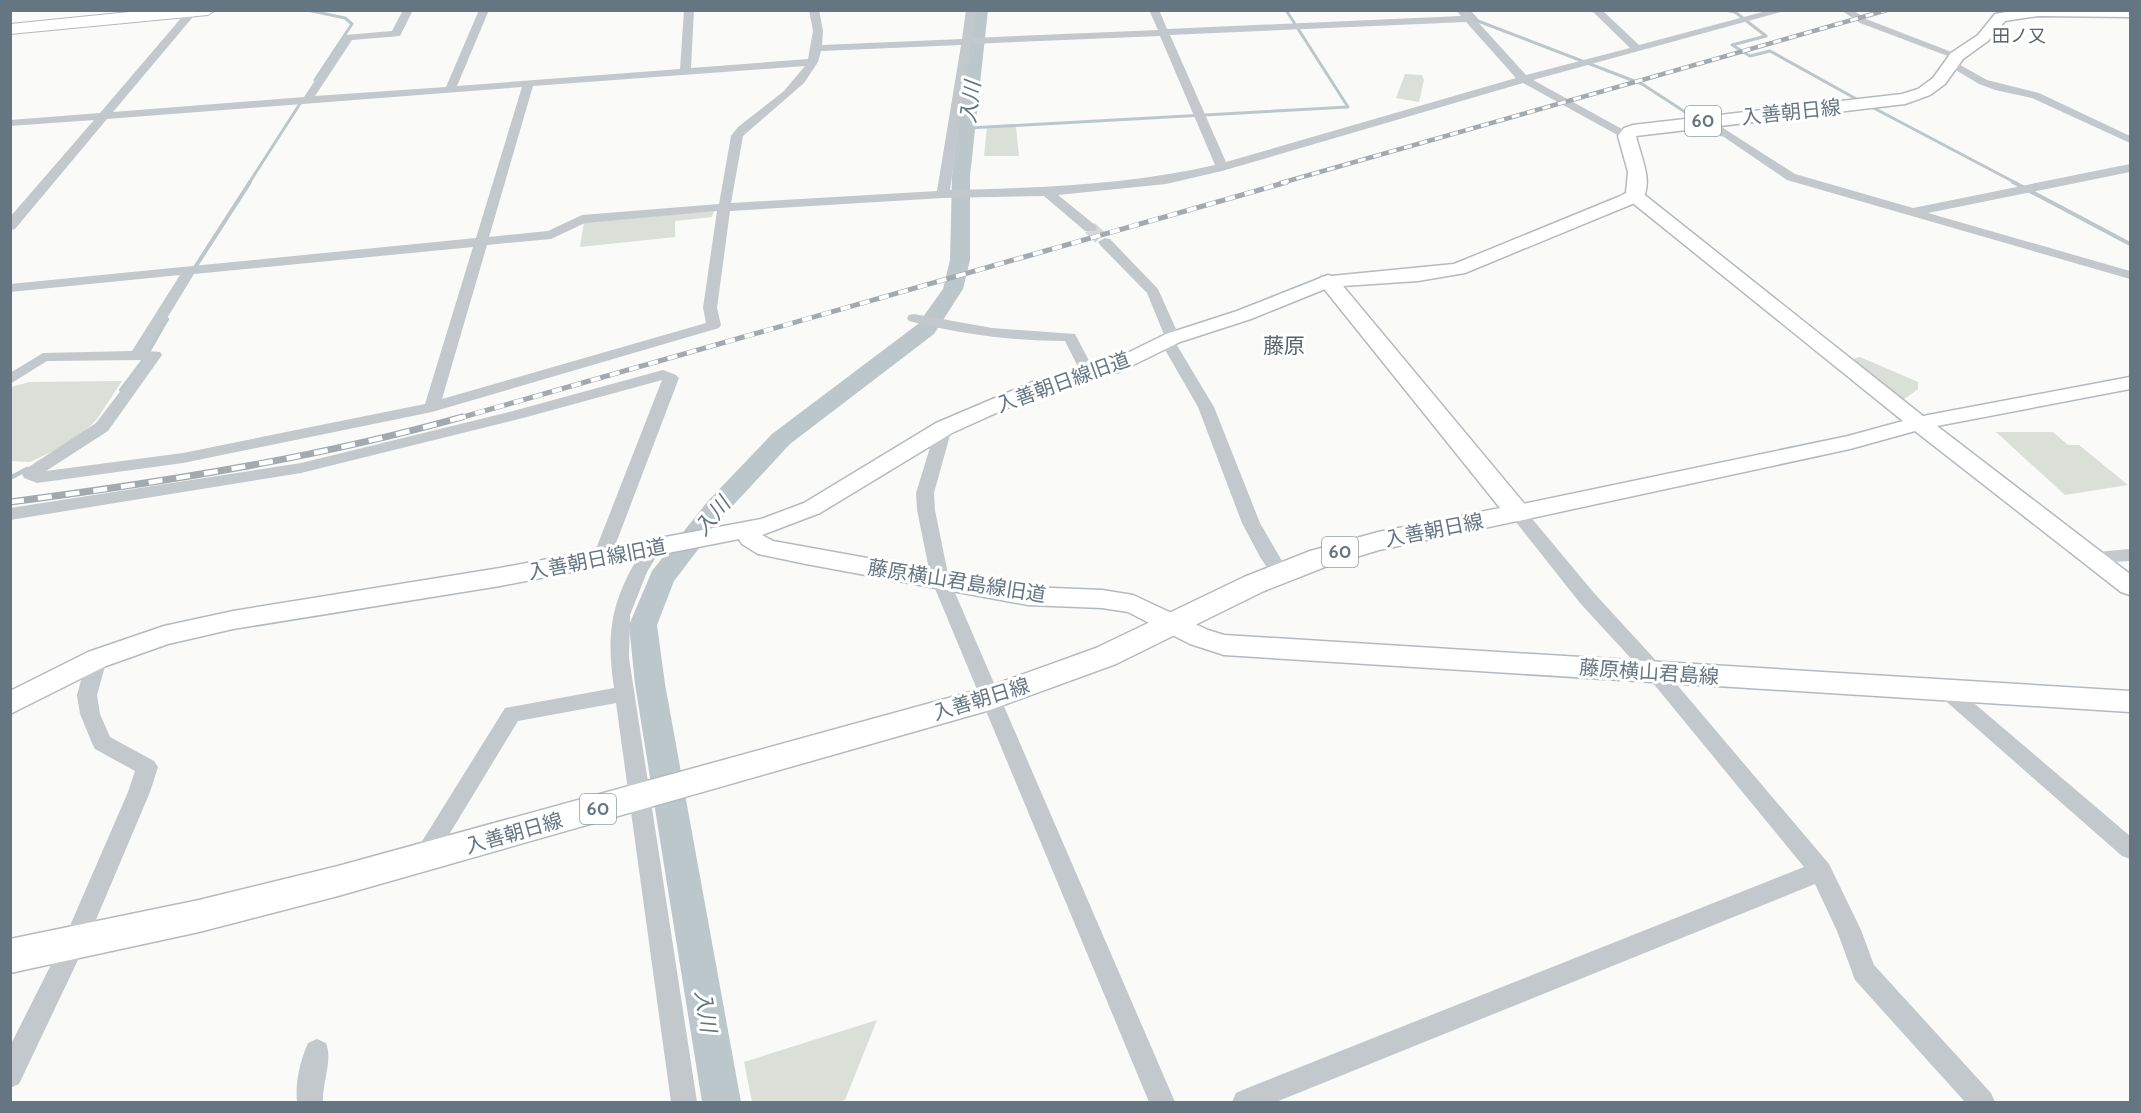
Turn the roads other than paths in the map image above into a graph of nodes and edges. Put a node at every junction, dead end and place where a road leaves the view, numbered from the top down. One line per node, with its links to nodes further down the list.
1 (408, 10): 25 (street)
2 (484, 10): 24 (street)
3 (689, 10): 21 (street)
4 (814, 10): 17 (street)
5 (971, 10): 16 (street)
6 (1154, 10): 15 (street)
7 (1461, 10): 13 (street)
8 (1596, 10): 18 (street)
9 (1783, 10): 18 (street)
10 (1846, 10): 19 (street)
11 (198, 11): 14 (highway); 26 (street)
12 (2130, 13): 19 (main road, 入善朝日線 / 60)
13 (1469, 19): 15 (street); 22 (street)
14 (10, 29)
15 (1163, 33): 16 (street); 31 (street)
16 (964, 42): 17 (street); 34 (street)
17 (818, 48): 20 (street)
18 (1637, 49): 22 (street)
19 (1955, 60): 27 (main road, 入善朝日線 / 60); 30 (street)
20 (813, 62): 21 (street); 36 (street)
21 (685, 72): 23 (street)
22 (1524, 79): 29 (street); 31 (street)
23 (529, 83): 24 (street); 40 (street)
24 (450, 89): 25 (street)
25 (307, 101): 26 (street)
26 (102, 117): 28 (street); 38 (street)
27 (1706, 120): 29 (main road, 入善朝日線 / 60); 37 (street)
28 (10, 123)
29 (1627, 136): 35 (main road)
30 (2130, 140)
31 (1222, 166): 33 (street)
32 (2130, 168): 37 (street)
33 (1047, 192): 34 (street); 39 (street)
34 (943, 194): 36 (street)
35 (1635, 196): 44 (main road); 53 (street)
36 (726, 207): 40 (street); 52 (street)
37 (1913, 212): 43 (street)
38 (10, 226)
39 (1090, 228)
40 (481, 242): 42 (street); 52 (street)
41 (1105, 242): 47 (street)
42 (190, 270): 45 (street); 48 (street)
43 (2130, 275)
44 (1328, 281): 47 (street, 入善朝日線旧道); 55 (main road, 入善朝日線)
45 (10, 288)
46 (914, 318): 49 (street)
47 (1170, 339): 49 (street, 入善朝日線旧道); 62 (street)
48 (136, 354): 50 (street); 52 (street)
49 (1088, 374): 54 (street, 入善朝日線旧道)
50 (10, 380)
51 (2130, 383): 53 (street)
52 (432, 407)
53 (1918, 423): 55 (street); 60 (street)
54 (944, 428): 57 (street, 入善朝日線旧道); 63 (street)
55 (1518, 513): 62 (main road, 入善朝日線 / 60); 67 (street)
56 (10, 514): 61 (street)
57 (747, 529): 58 (street, 入善朝日線旧道); 63 (street, 藤原横山君島線旧道)
58 (658, 548): 61 (street, 入善朝日線旧道); 69 (street)
59 (2130, 555): 60 (street)
60 (2092, 557): 64 (street)
61 (601, 559): 66 (street, 入善朝日線旧道)
62 (1280, 573): 65 (main road, 入善朝日線 / 60)
63 (940, 579): 65 (street, 藤原横山君島線旧道); 70 (street)
64 (2130, 586)
65 (1173, 622): 67 (street, 藤原横山君島線); 70 (main road, 入善朝日線 / 60)
66 (97, 659): 72 (street, 入善朝日線旧道); 77 (street)
67 (1655, 672): 68 (street, 藤原横山君島線); 76 (street)
68 (1948, 692): 71 (street, 藤原横山君島線); 74 (street)
69 (624, 694): 73 (street); 75 (street)
70 (990, 698): 73 (main road, 入善朝日線 / 60); 83 (street)
71 (2130, 702)
72 (10, 704)
73 (640, 797): 75 (main road, 入善朝日線 / 60); 82 (street)
74 (2130, 849)
75 (422, 859): 77 (main road, 入善朝日線 / 60)
76 (1821, 871): 84 (street); 85 (street)
77 (75, 941): 78 (main road, 入善朝日線 / 60); 80 (street)
78 (10, 956)
79 (317, 1052): 81 (street)
80 (10, 1075)
81 (310, 1102)
82 (684, 1102)
83 (1162, 1102)
84 (1245, 1102)
85 (1982, 1102)

